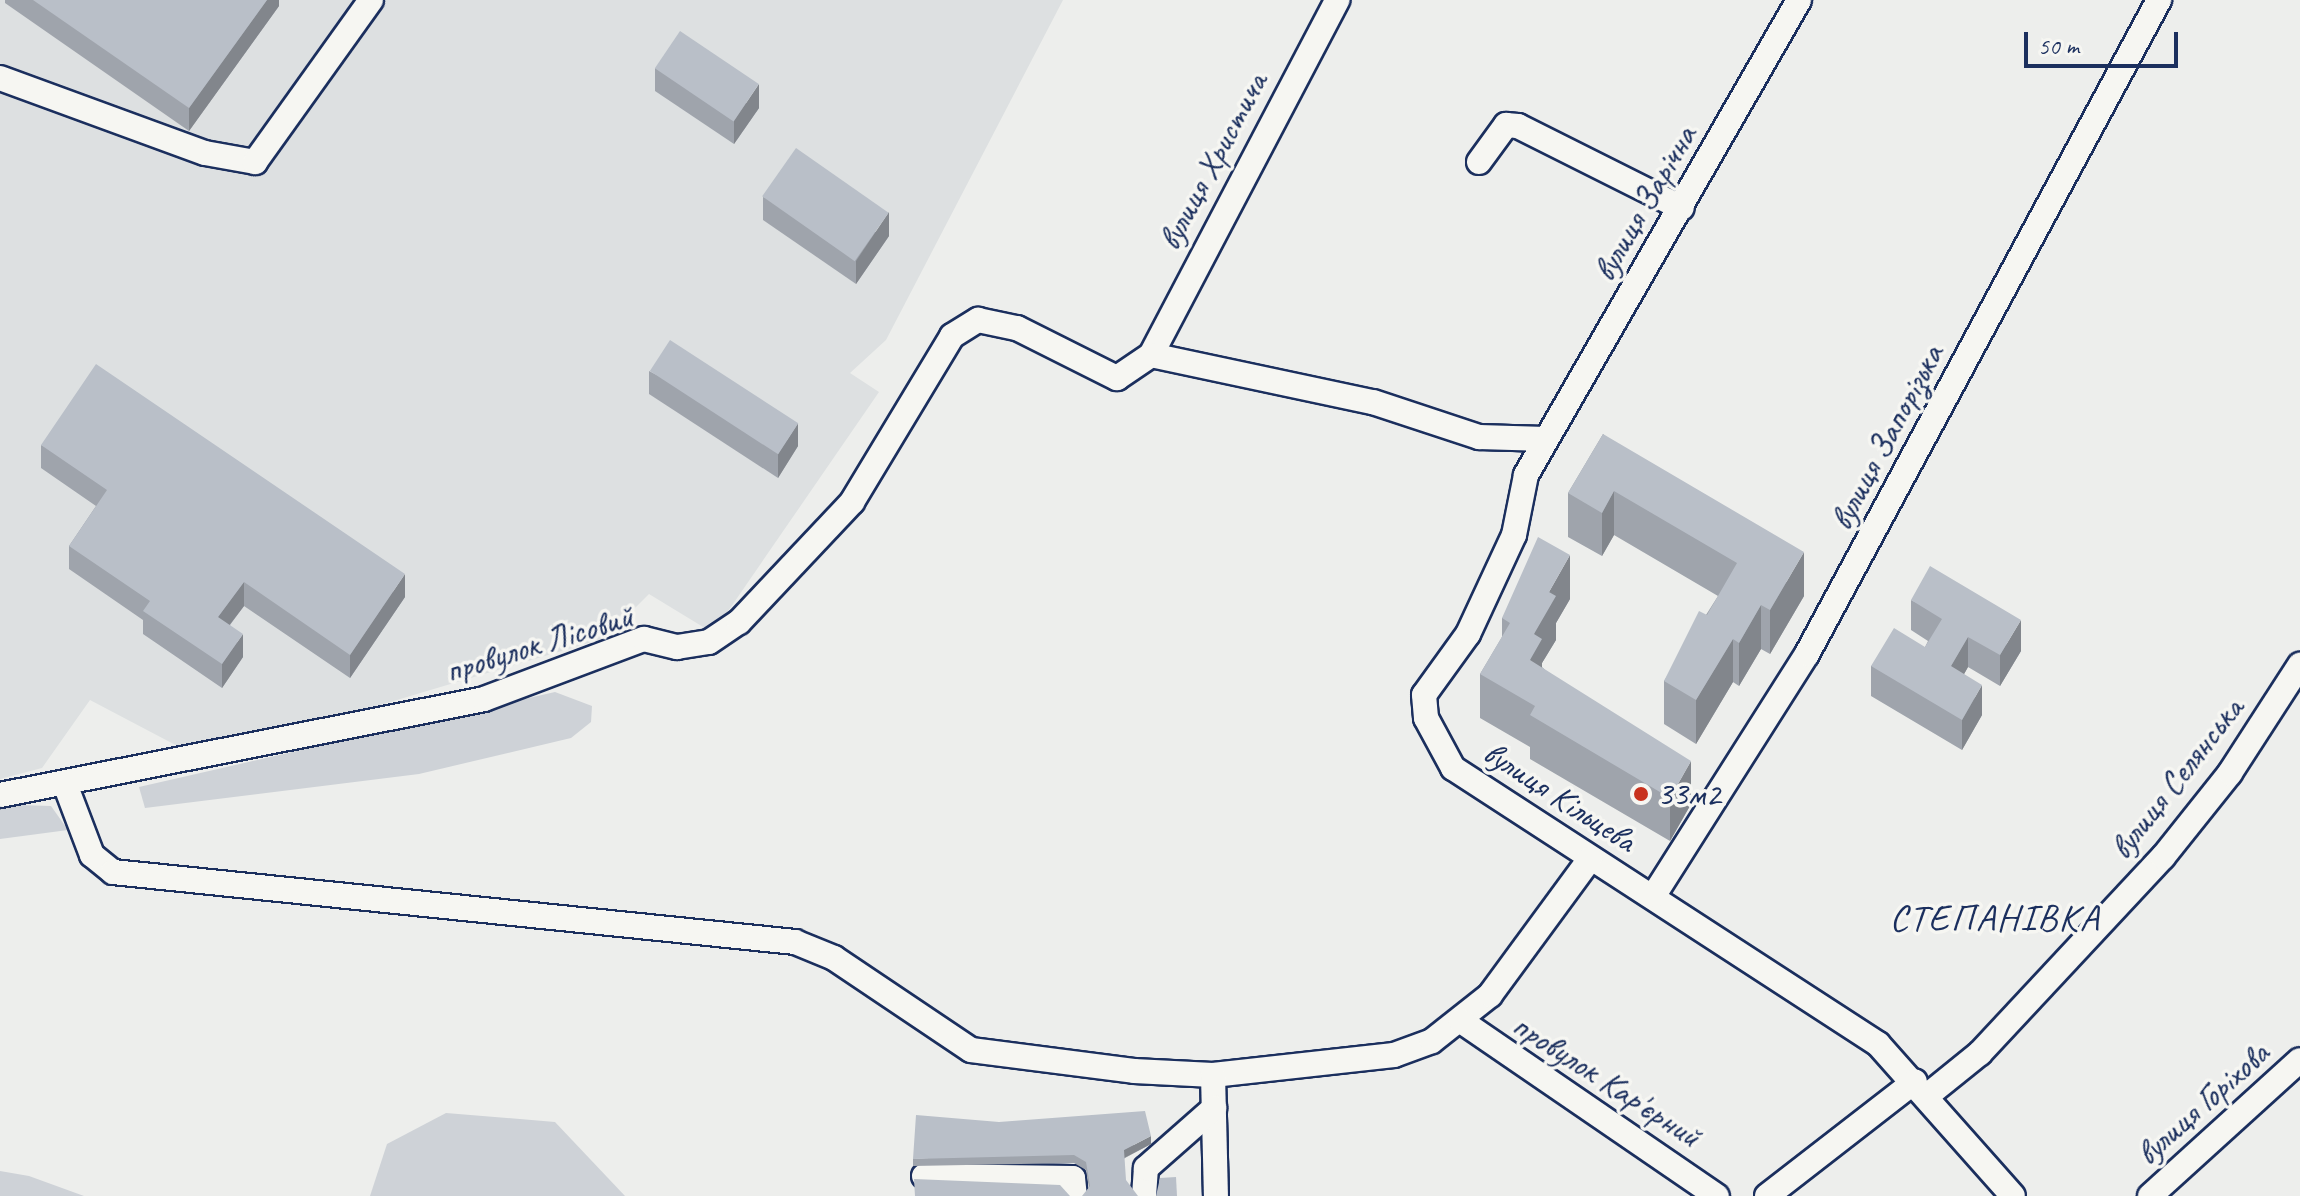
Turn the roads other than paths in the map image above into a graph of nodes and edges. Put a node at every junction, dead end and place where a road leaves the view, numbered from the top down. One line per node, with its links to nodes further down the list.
1 (371, 0): 5 (street)
2 (1337, 0): 8 (street, вулиця Христича)
3 (1798, 0): 7 (street, вулиця Зарічна)
4 (2159, 0): 14 (street, вулиця Запорізька)
5 (0, 78)
6 (1479, 162): 7 (street)
7 (1682, 208): 9 (street, вулиця Зарічна)
8 (1151, 355): 9 (street); 11 (street, провулок Лісовий)
9 (1546, 439): 13 (street, вулиця Кільцева)
10 (2300, 665): 18 (street, вулиця Селянська)
11 (65, 784): 12 (street, провулок Лісовий); 17 (street, провулок Кар'єрний)
12 (0, 795)
13 (1590, 859): 14 (street, вулиця Кільцева); 15 (street, провулок Кар'єрний)
14 (1654, 895): 18 (street, вулиця Кільцева)
15 (1461, 1021): 17 (street, провулок Кар'єрний); 25 (street, провулок Кар'єрний)
16 (2300, 1060): 28 (street, вулиця Горіхова)
17 (1213, 1075): 19 (street)
18 (1922, 1088): 26 (street, вулиця Селянська); 27 (street, вулиця Кільцева)
19 (1214, 1108): 23 (street); 24 (street)
20 (939, 1183): 21 (street)
21 (1010, 1186): 22 (street)
22 (1075, 1196)
23 (1144, 1196)
24 (1216, 1196)
25 (1717, 1196)
26 (1767, 1196)
27 (2013, 1196)
28 (2150, 1196)

